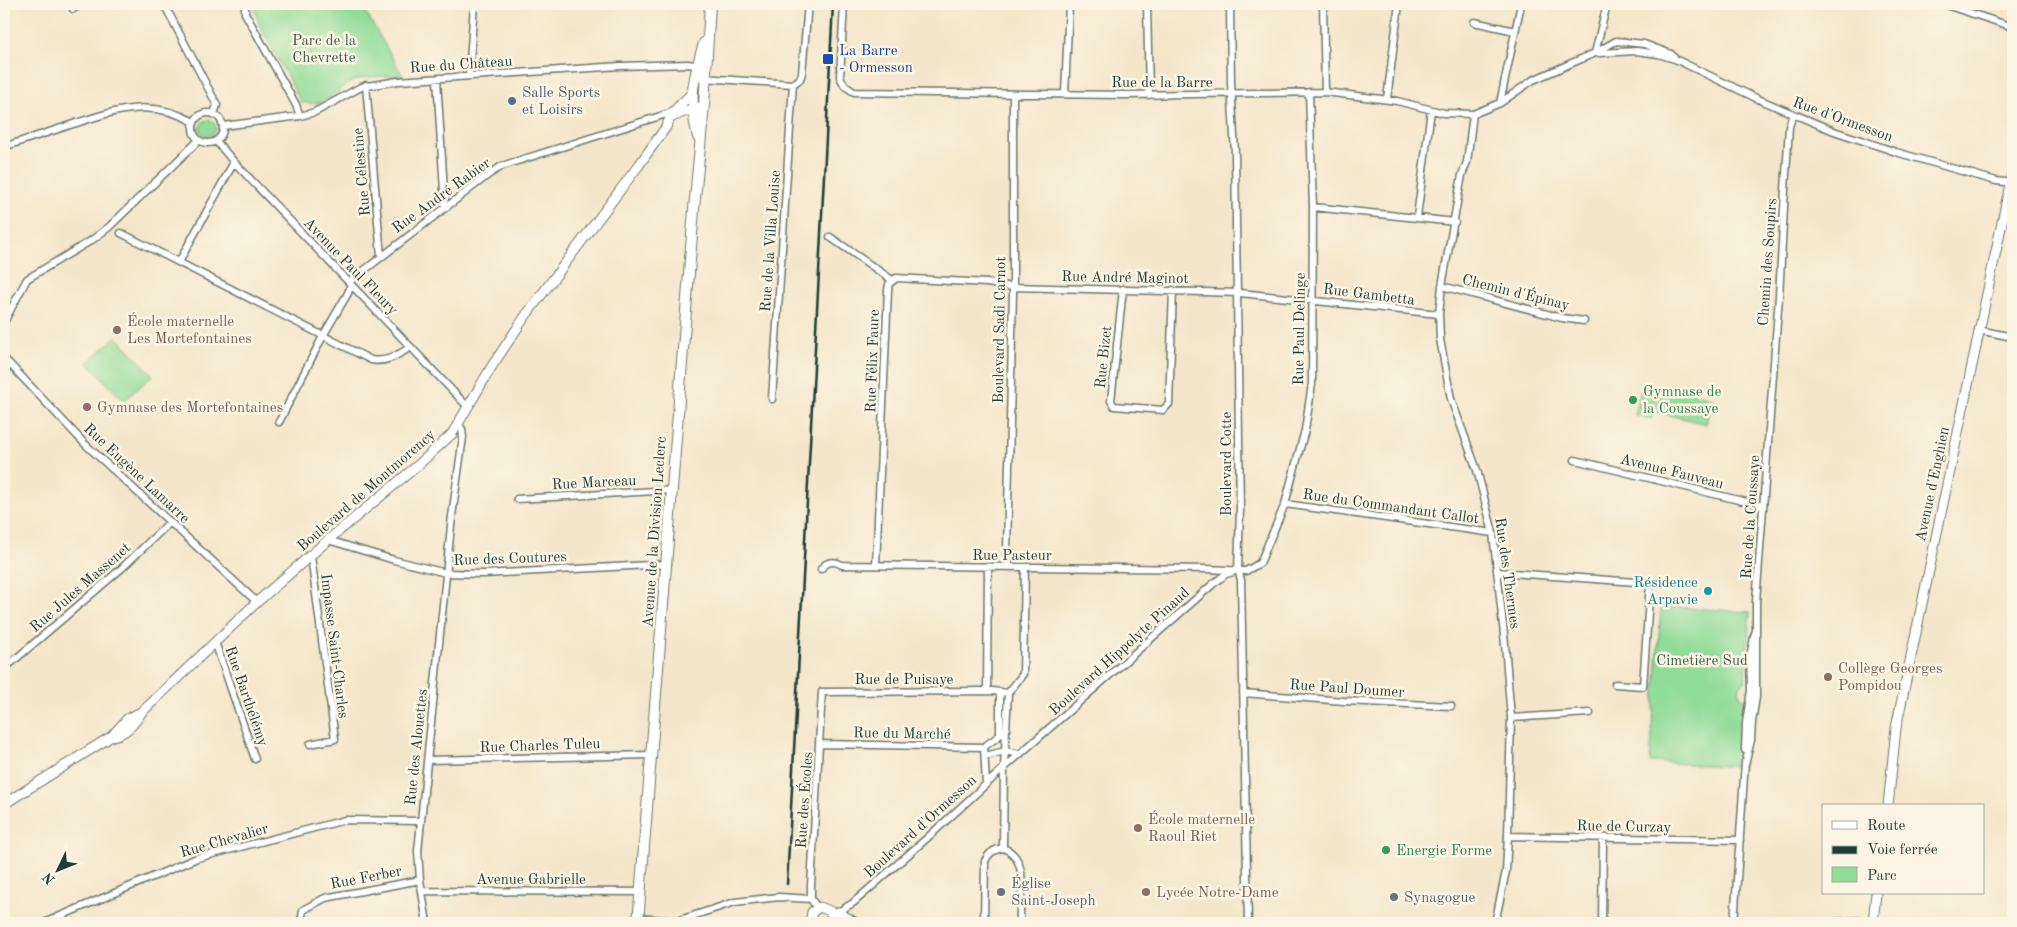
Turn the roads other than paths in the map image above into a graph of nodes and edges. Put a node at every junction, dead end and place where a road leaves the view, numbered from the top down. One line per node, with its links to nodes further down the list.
1 (82, 4): 18 (street)
2 (164, 4): 42 (street)
3 (240, 4): 19 (street)
4 (245, 4): 19 (street)
5 (474, 4): 26 (street)
6 (710, 4): 25 (main road, Avenue de la Division Leclerc)
7 (808, 4): 28 (street)
8 (851, 4): 17 (street)
9 (1069, 4): 34 (street)
10 (1147, 4): 36 (street)
11 (1230, 4): 35 (street, Boulevard Cotte)
12 (1323, 4): 32 (street)
13 (1399, 4): 37 (street)
14 (1521, 4): 22 (street)
15 (1607, 4): 23 (street)
16 (1943, 4): 21 (street)
17 (844, 5): 33 (street, Rue de la Barre)
18 (73, 10)
19 (245, 13): 46 (street)
20 (1474, 22): 22 (street)
21 (2013, 27)
22 (1516, 31): 38 (street)
23 (1595, 53): 24 (street, Rue d'Ormesson); 24 (street, Rue d'Ormesson); 38 (street, Rue d'Ormesson)
24 (1675, 59): 44 (street, Rue d'Ormesson)
25 (704, 71): 26 (street, Rue du Château); 28 (street); 30 (main road, Avenue de la Division Leclerc); 39 (main road, Avenue de la Division Leclerc)
26 (469, 76): 27 (street, Rue du Château)
27 (437, 79): 29 (street, Rue du Château); 56 (street)
28 (793, 84): 80 (street, Rue de la Villa Louise)
29 (366, 85): 46 (street, Rue du Château); 62 (street, Rue Célestine)
30 (692, 92): 41 (main road, Avenue de la Division Leclerc); 45 (street, Boulevard de Montmorency)
31 (1309, 92): 32 (street, Rue de la Barre); 35 (street, Rue de la Barre); 57 (street, Rue Paul Delinge)
32 (1325, 92): 37 (street, Rue de la Barre)
33 (1013, 94): 34 (street, Rue de la Barre); 67 (street, Boulevard Sadi Carnot)
34 (1065, 94): 36 (street, Rue de la Barre)
35 (1232, 94): 36 (street, Rue de la Barre); 70 (street, Boulevard Cotte)
36 (1149, 95)
37 (1387, 99): 40 (street, Rue de la Barre)
38 (1500, 103): 43 (street, Rue d'Ormesson)
39 (704, 105): 41 (street); 51 (main road, Avenue de la Division Leclerc)
40 (1431, 110): 43 (street, Rue de la Barre); 58 (street)
41 (690, 112): 45 (street); 51 (main road, Avenue de la Division Leclerc)
42 (214, 114): 47 (street); 48 (street)
43 (1473, 114): 59 (street, Rue des Thermes)
44 (1793, 114): 55 (street, Rue d'Ormesson); 82 (street, Chemin des Soupirs)
45 (673, 115): 56 (street, Rue André Rabier); 81 (street, Boulevard de Montmorency)
46 (300, 116): 48 (street, Rue du Château)
47 (194, 122): 49 (street); 52 (street)
48 (223, 126): 50 (street)
49 (198, 140): 50 (street); 74 (street)
50 (216, 141): 53 (street, Avenue Paul Fleury)
51 (700, 143): 86 (main road, Avenue de la Division Leclerc)
52 (4, 147)
53 (234, 162): 63 (street); 65 (street, Avenue Paul Fleury)
54 (2013, 170): 55 (street, Avenue d'Enghien)
55 (2012, 183): 75 (street, Avenue d'Enghien)
56 (445, 207): 62 (street, Rue André Rabier)
57 (1313, 207): 58 (street); 71 (street, Rue Paul Delinge)
58 (1417, 217): 59 (street)
59 (1455, 222): 66 (street, Rue des Thermes)
60 (121, 233): 63 (street)
61 (830, 237): 64 (street)
62 (381, 256): 65 (street, Rue André Rabier)
63 (179, 262): 76 (street)
64 (892, 280): 67 (street); 95 (street, Rue Félix Faure)
65 (350, 283): 76 (street); 78 (street, Avenue Paul Fleury)
66 (1442, 286): 72 (street, Rue des Thermes); 73 (street, Chemin d'Épinay)
67 (1013, 287): 68 (street, Rue André Maginot); 97 (street, Boulevard Sadi Carnot)
68 (1123, 289): 69 (street, Rue André Maginot); 69 (street, Rue Bizet)
69 (1173, 290): 70 (street, Rue André Maginot)
70 (1237, 293): 71 (street, Rue Gambetta); 101 (street, Boulevard Cotte)
71 (1312, 300): 72 (street, Rue Gambetta); 88 (street, Rue Paul Delinge)
72 (1439, 314): 91 (street, Rue des Thermes)
73 (1584, 321)
74 (4, 322)
75 (1978, 330): 77 (street); 130 (street, Avenue d'Enghien)
76 (323, 336): 78 (street); 83 (street)
77 (2013, 337)
78 (410, 347): 81 (street, Avenue Paul Fleury)
79 (4, 358): 90 (street, Rue Eugène Lamarre)
80 (772, 399)
81 (468, 407): 84 (street, Boulevard de Montmorency)
82 (1770, 412): 89 (street, Rue de la Coussaye)
83 (279, 422)
84 (458, 424): 92 (street, Boulevard de Montmorency); 102 (street, Rue des Alouettes)
85 (1574, 460): 89 (street, Avenue Fauveau)
86 (673, 490): 87 (street, Rue Marceau); 94 (main road, Avenue de la Division Leclerc)
87 (518, 499)
88 (1285, 504): 91 (street, Rue du Commandant Callot); 101 (street, Rue Paul Delinge)
89 (1763, 506): 134 (street, Rue de la Coussaye)
90 (170, 522): 105 (street, Rue Eugène Lamarre); 107 (street, Rue Jules Massenet)
91 (1493, 533): 103 (street, Rue des Thermes)
92 (328, 540): 93 (street, Boulevard de Montmorency); 102 (street, Rue des Coutures)
93 (311, 556): 105 (street, Boulevard de Montmorency); 117 (street, Impasse Saint-Charles)
94 (668, 564): 102 (street, Rue des Coutures); 122 (main road, Avenue de la Division Leclerc)
95 (876, 565): 96 (street, Rue Pasteur); 99 (street, Rue Pasteur)
96 (988, 567): 97 (street, Rue Pasteur); 109 (street)
97 (1009, 567): 98 (street, Rue Pasteur)
98 (1025, 567): 100 (street, Rue Pasteur); 111 (street)
99 (821, 569)
100 (1207, 569): 101 (street, Rue Pasteur); 104 (street)
101 (1238, 570): 104 (street, Boulevard Hippolyte Pinaud); 112 (street, Boulevard Cotte)
102 (446, 572): 125 (street, Rue des Alouettes)
103 (1498, 572): 108 (street); 115 (street, Rue des Thermes)
104 (1213, 584): 121 (street, Boulevard Hippolyte Pinaud)
105 (257, 602): 106 (street, Boulevard de Montmorency)
106 (215, 642): 124 (street, Rue Barthélémy); 129 (street, Boulevard de Montmorency)
107 (4, 669)
108 (1614, 684)
109 (987, 691): 110 (street, Rue de Puisaye); 111 (street, Rue de Puisaye)
110 (822, 692): 118 (street, Rue des Écoles)
111 (1004, 692): 116 (street)
112 (1243, 693): 113 (street, Rue Paul Doumer); 152 (street, Boulevard Cotte)
113 (1451, 706)
114 (1590, 713): 115 (street)
115 (1511, 718): 132 (street, Rue des Thermes)
116 (1003, 735): 119 (street); 120 (street)
117 (310, 744)
118 (820, 744): 119 (street, Rue du Marché); 140 (street, Rue des Écoles)
119 (984, 747): 123 (street)
120 (1005, 751): 121 (street); 123 (street); 126 (street)
121 (1020, 754): 126 (street, Boulevard Hippolyte Pinaud)
122 (652, 756): 125 (street, Rue Charles Tuleu); 138 (main road, Avenue de la Division Leclerc)
123 (985, 756): 127 (street)
124 (255, 759)
125 (428, 760): 131 (street, Rue des Alouettes)
126 (1004, 768): 127 (street, Boulevard d'Ormesson); 128 (street)
127 (988, 782): 128 (street); 142 (street, Boulevard d'Ormesson)
128 (1004, 788): 135 (street)
129 (4, 804)
130 (1888, 804)
131 (420, 821): 136 (street, Rue des Alouettes); 146 (street, Rue Chevalier)
132 (1508, 836): 133 (street, Rue de Curzay); 153 (street, Rue des Thermes)
133 (1602, 838): 134 (street, Rue de Curzay); 154 (street)
134 (1740, 840): 155 (street, Rue de la Coussaye)
135 (1004, 848): 150 (street); 151 (street)
136 (420, 880): 137 (street, Rue des Alouettes); 143 (street, Rue Ferber)
137 (422, 891): 138 (street, Avenue Gabrielle); 147 (street, Rue des Alouettes)
138 (641, 892): 144 (main road, Avenue de la Division Leclerc)
139 (1876, 894): 145 (street)
140 (811, 899): 141 (street); 144 (street)
141 (817, 908): 142 (street); 148 (street)
142 (834, 917): 149 (street)
143 (301, 920)
144 (638, 921)
145 (1873, 922): 156 (street)
146 (44, 923)
147 (427, 923)
148 (810, 923)
149 (856, 923)
150 (984, 923)
151 (1020, 923)
152 (1248, 923)
153 (1495, 923)
154 (1602, 923)
155 (1734, 923)
156 (1823, 923)

